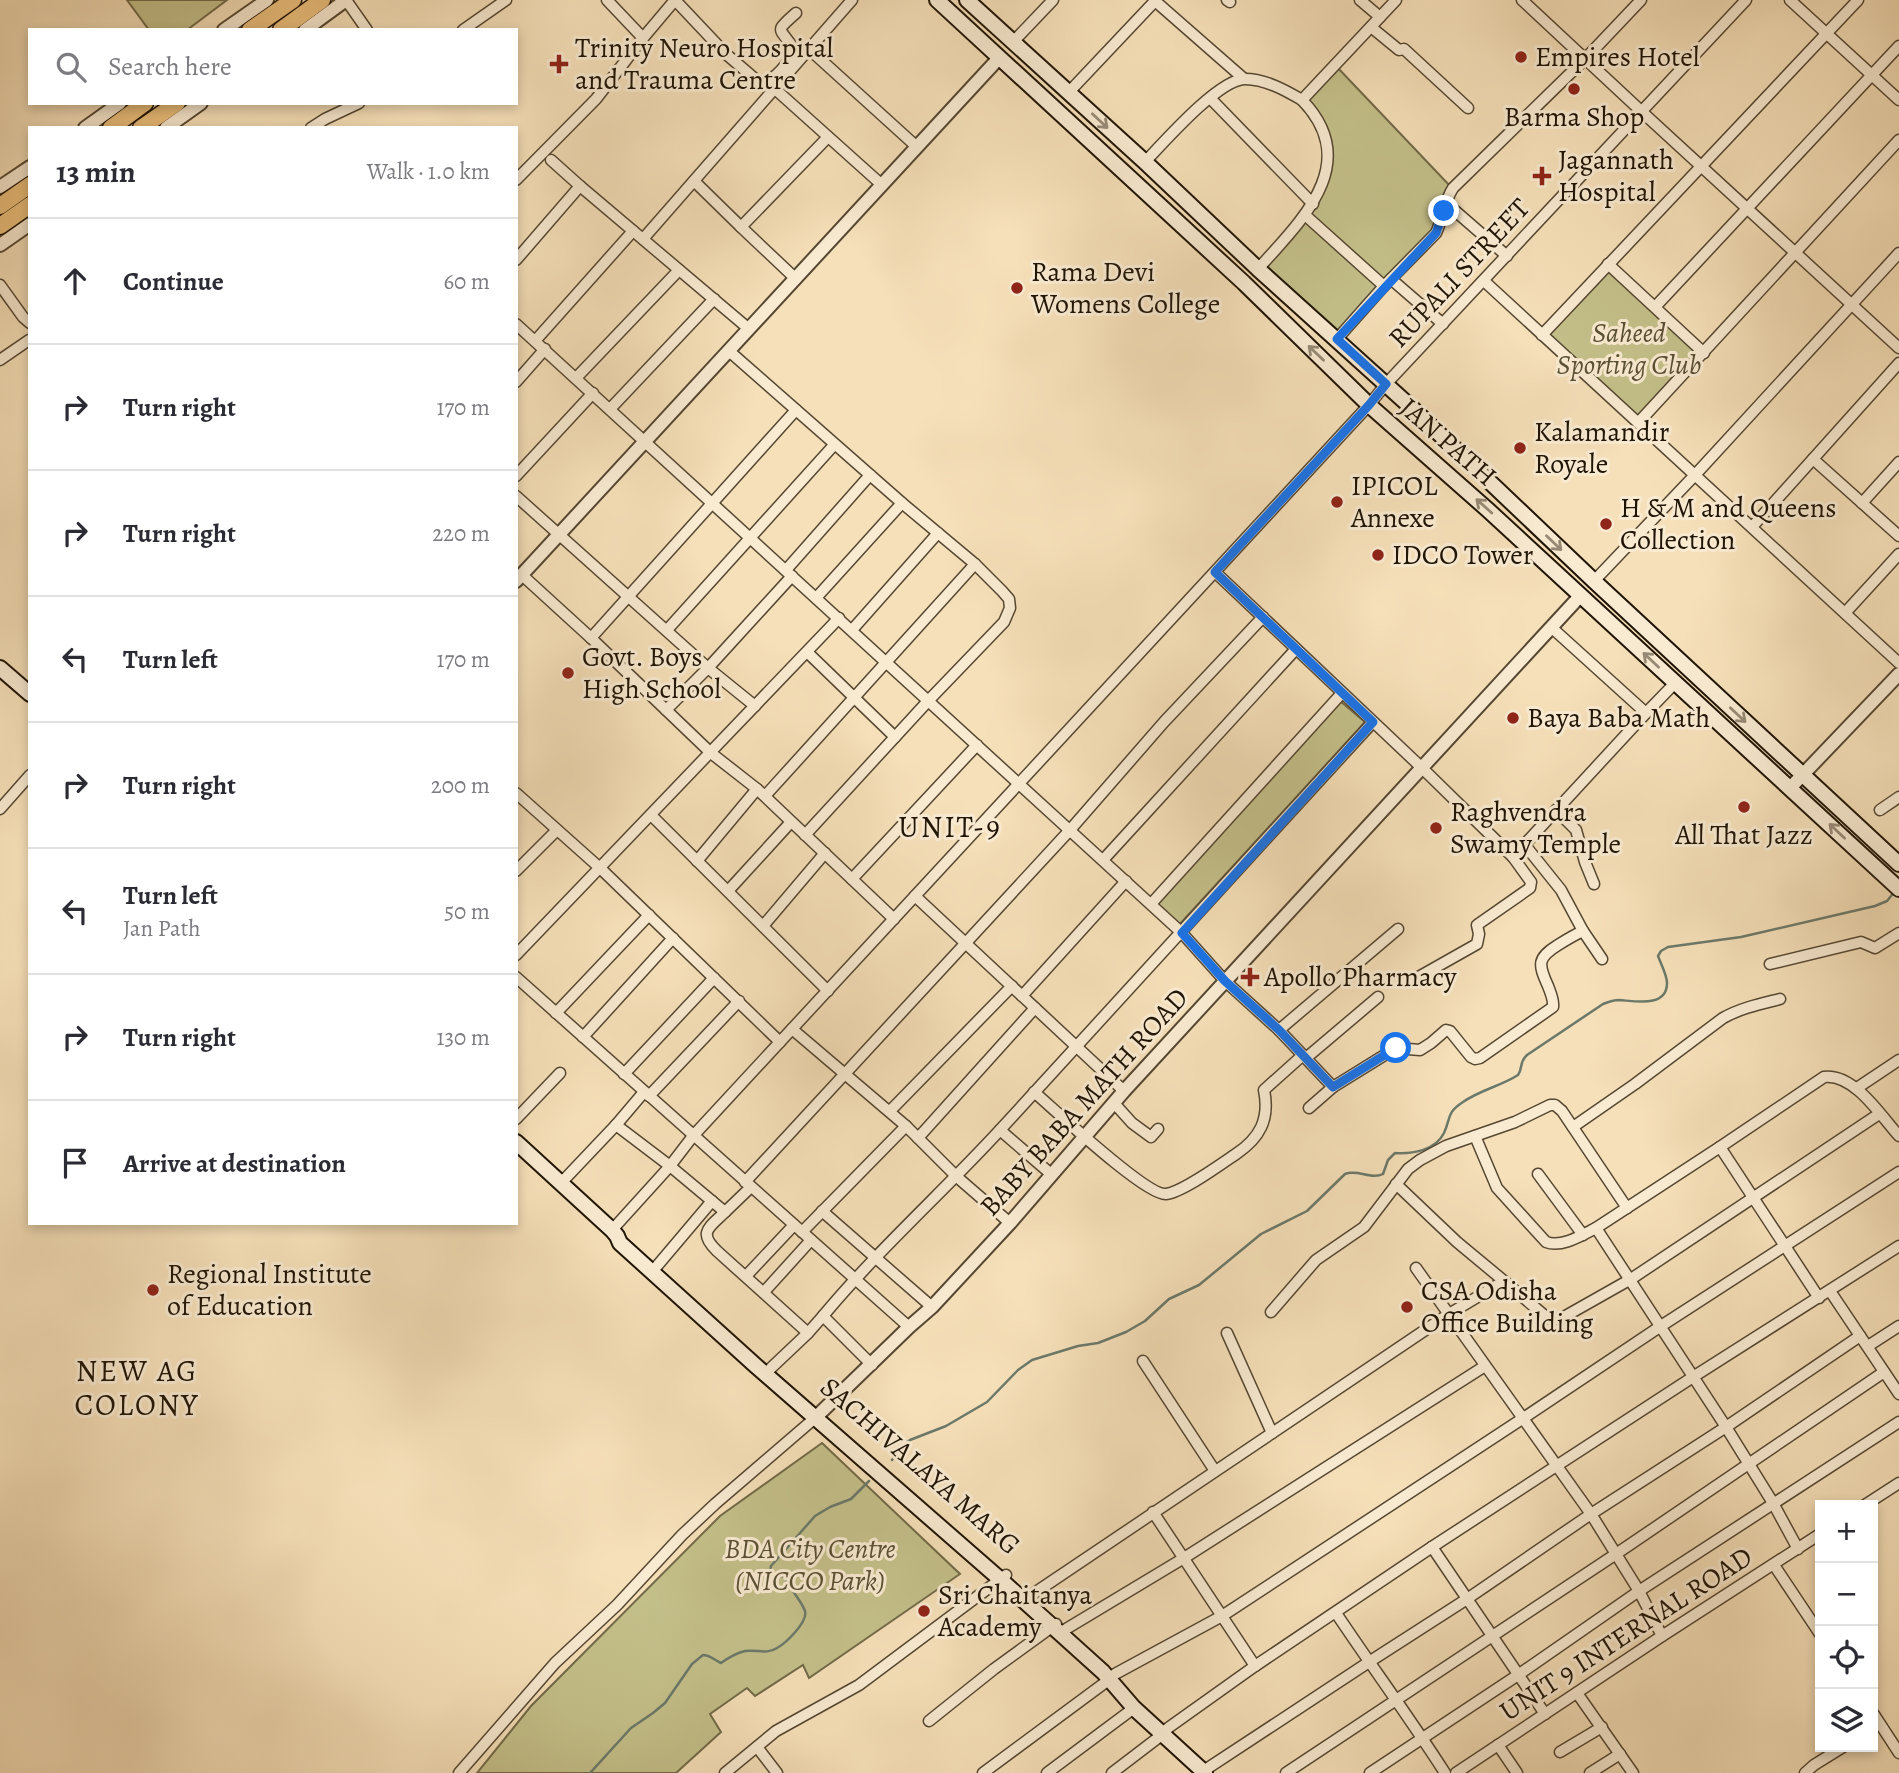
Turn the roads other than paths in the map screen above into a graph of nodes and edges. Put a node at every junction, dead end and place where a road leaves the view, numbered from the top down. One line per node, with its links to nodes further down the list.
1 (267, 0): 22 (street)
2 (293, 0): 23 (highway)
3 (323, 0): 24 (highway)
4 (346, 0): 25 (street); 26 (street)
5 (506, 0): 27 (street)
6 (607, 0): 29 (street)
7 (852, 0): 32 (street)
8 (937, 0): 33 (main road, JAN PATH)
9 (967, 0): 30 (main road, JAN PATH)
10 (1053, 0): 30 (street)
11 (1360, 0): 20 (street)
12 (1396, 0): 20 (street)
13 (1640, 0): 34 (street)
14 (1746, 0): 48 (street, RUPALI STREET)
15 (1790, 0): 28 (street)
16 (1858, 0): 28 (street)
17 (1154, 1): 36 (street); 38 (street)
18 (1527, 2): 34 (street)
19 (796, 13): 29 (street)
20 (1380, 17): 21 (street)
21 (1371, 27): 40 (street); 47 (street)
22 (228, 28)
23 (253, 28)
24 (284, 28)
25 (308, 28)
26 (366, 28)
27 (466, 28)
28 (1826, 33): 35 (street); 59 (street)
29 (642, 38): 61 (street)
30 (1013, 42): 38 (main road, JAN PATH)
31 (1899, 46): 35 (street)
32 (809, 50): 37 (street); 56 (street)
33 (999, 58): 56 (street); 113 (main road, JAN PATH, one-way to 33)
34 (1586, 58): 48 (street); 67 (street)
35 (1871, 76): 41 (street); 71 (street)
36 (1243, 78): 39 (street); 40 (street)
37 (775, 89): 54 (street); 62 (street)
38 (1069, 92): 58 (main road, JAN PATH, one-way to 58)
39 (1210, 98): 58 (street); 68 (street)
40 (1302, 100): 68 (street)
41 (1899, 100)
42 (117, 105): 49 (street)
43 (142, 105): 50 (highway)
44 (174, 105): 51 (highway)
45 (198, 105): 52 (street)
46 (355, 105): 53 (street)
47 (1468, 108)
48 (1641, 111): 59 (street); 81 (street, RUPALI STREET)
49 (88, 126)
50 (114, 126)
51 (144, 126)
52 (169, 126)
53 (315, 126)
54 (828, 137): 63 (street); 75 (street)
55 (1899, 140): 79 (street)
56 (917, 147): 63 (street)
57 (551, 160): 65 (street)
58 (1145, 162): 85 (main road, JAN PATH)
59 (1701, 165): 71 (street); 83 (street)
60 (28, 168): 66 (street)
61 (518, 178)
62 (694, 181): 75 (street); 77 (street)
63 (882, 185): 88 (street)
64 (28, 186): 69 (highway)
65 (580, 186): 76 (street); 82 (street)
66 (0, 187)
67 (1446, 203): 81 (street); 90 (street)
68 (1313, 204): 72 (street)
69 (0, 205)
70 (28, 206): 74 (highway)
71 (1748, 208): 79 (street); 94 (street)
72 (1305, 215): 85 (street); 90 (street)
73 (28, 224): 78 (street)
74 (0, 226)
75 (741, 227): 88 (street)
76 (633, 231): 77 (street); 102 (street)
77 (643, 239): 86 (street)
78 (0, 244)
79 (1795, 252): 93 (street); 106 (street)
80 (1899, 253): 87 (street)
81 (1507, 256): 89 (street, RUPALI STREET)
82 (518, 258)
83 (1608, 264): 94 (street); 99 (street)
84 (1899, 264): 87 (street)
85 (1258, 269): 100 (main road, JAN PATH)
86 (679, 270): 92 (street); 109 (street)
87 (1879, 273): 93 (street)
88 (796, 279): 98 (street)
89 (1484, 281): 96 (street, RUPALI STREET); 99 (street)
90 (1387, 283): 96 (street); 100 (street)
91 (0, 285): 95 (street)
92 (714, 299): 98 (street); 114 (street)
93 (1851, 304): 103 (street); 123 (street)
94 (1655, 307): 106 (street)
95 (28, 321)
96 (1443, 324): 111 (street, RUPALI STREET)
97 (518, 326): 102 (street)
98 (749, 329): 105 (street)
99 (1542, 335): 116 (street)
100 (1337, 339): 111 (main road, JAN PATH)
101 (28, 341): 107 (street)
102 (535, 341): 104 (street)
103 (1899, 348)
104 (545, 349): 109 (street); 110 (street)
105 (729, 351): 115 (street); 117 (street)
106 (1704, 353): 116 (street)
107 (0, 360)
108 (1899, 363): 119 (street)
109 (576, 378): 112 (street)
110 (518, 380)
111 (1386, 384): 113 (street, RUPALI STREET); 138 (main road, JAN PATH, one-way to 138)
112 (593, 393): 114 (street); 121 (street)
113 (1369, 405): 135 (street, RUPALI STREET); 139 (main road, JAN PATH, one-way to 113)
114 (610, 410): 117 (street)
115 (796, 410): 118 (street); 125 (street)
116 (1638, 423): 123 (street)
117 (645, 441): 125 (street); 130 (street)
118 (834, 445): 122 (street); 132 (street)
119 (1812, 459): 127 (street); 128 (street)
120 (1899, 462): 127 (street)
121 (518, 473)
122 (870, 475): 126 (street); 136 (street)
123 (1695, 475): 128 (street); 138 (street)
124 (518, 498): 130 (street)
125 (712, 502): 132 (street); 140 (street)
126 (902, 503): 129 (street); 141 (street)
127 (1862, 503): 131 (street)
128 (1752, 527): 142 (street)
129 (938, 533): 134 (street); 147 (street)
130 (559, 535): 137 (street); 140 (street)
131 (1899, 536)
132 (751, 538): 136 (street); 146 (street)
133 (1899, 554): 142 (street)
134 (975, 564): 151 (street); 160 (street)
135 (1215, 572): 143 (street); 171 (street, RUPALI STREET)
136 (789, 573): 141 (street); 154 (street)
137 (519, 578): 148 (street)
138 (1594, 581): 169 (main road, JAN PATH, one-way to 169)
139 (1581, 595): 145 (street, BABY BABA MATH ROAD); 156 (main road, JAN PATH, one-way to 139)
140 (629, 596): 146 (street); 148 (street)
141 (816, 598): 144 (street)
142 (1845, 613): 152 (street)
143 (1262, 617): 149 (street); 182 (street)
144 (839, 618): 147 (street); 150 (street)
145 (1551, 627): 163 (street); 168 (street, BABY BABA MATH ROAD)
146 (667, 630): 154 (street)
147 (852, 630): 151 (street)
148 (591, 638): 162 (street)
149 (1296, 649): 158 (street); 187 (street)
150 (807, 652): 159 (street); 161 (street)
151 (887, 662): 159 (street); 160 (street)
152 (1899, 663)
153 (0, 668): 157 (main road)
154 (708, 668): 161 (street); 162 (street)
155 (1899, 674): 169 (street)
156 (1676, 682): 163 (street); 172 (main road, JAN PATH)
157 (28, 692)
158 (1342, 693): 164 (street); 198 (street)
159 (854, 698): 165 (street); 173 (street)
160 (929, 701): 165 (street); 166 (street)
161 (755, 706): 167 (street)
162 (666, 710): 167 (street)
163 (1646, 713): 177 (street)
164 (1373, 722): 168 (street); 204 (street)
165 (895, 737): 183 (street)
166 (977, 745): 171 (street); 192 (street)
167 (711, 753): 173 (street); 179 (street)
168 (1421, 767): 186 (street); 214 (street, BABY BABA MATH ROAD)
169 (1802, 775): 172 (street); 189 (main road, JAN PATH)
170 (28, 777): 176 (street)
171 (1019, 783): 182 (street); 197 (street, RUPALI STREET)
172 (1790, 788): 195 (main road, JAN PATH, one-way to 172)
173 (761, 793): 180 (street); 188 (street)
174 (518, 795): 181 (street)
175 (1899, 797): 178 (street)
176 (0, 809)
177 (1556, 810): 184 (street); 194 (street)
178 (1880, 810)
179 (651, 815): 188 (street); 190 (street)
180 (792, 822): 183 (street); 196 (street)
181 (557, 830): 190 (street); 191 (street)
182 (1070, 830): 187 (street); 207 (street)
183 (805, 835): 185 (street)
184 (1524, 844): 186 (street); 203 (street)
185 (825, 853): 192 (street); 201 (street)
186 (1513, 857): 213 (street)
187 (1103, 860): 193 (street)
188 (697, 861): 196 (street)
189 (1899, 864)
190 (600, 868): 199 (street); 208 (street)
191 (518, 870)
192 (852, 879): 200 (street)
193 (1126, 881): 198 (street); 217 (street)
194 (1594, 884)
195 (1899, 889)
196 (728, 891): 201 (street)
197 (915, 896): 200 (street, RUPALI STREET); 207 (street)
198 (1151, 904): 204 (street)
199 (649, 915): 206 (street); 222 (street)
200 (894, 919): 216 (street, RUPALI STREET)
201 (763, 926): 216 (street)
202 (1398, 929): 224 (street)
203 (1583, 931): 209 (street); 233 (street)
204 (1182, 933): 214 (street); 227 (street)
205 (1899, 933): 210 (street)
206 (673, 938): 211 (street); 225 (street)
207 (965, 943): 215 (street); 232 (street)
208 (518, 953)
209 (1602, 959)
210 (1770, 964)
211 (714, 978): 220 (street); 231 (street)
212 (518, 979): 222 (street)
213 (1415, 979)
214 (1225, 981): 224 (street); 235 (street, BABY BABA MATH ROAD)
215 (1012, 986): 217 (street); 240 (street)
216 (828, 990): 223 (street, RUPALI STREET)
217 (1022, 996): 221 (street)
218 (1378, 997): 228 (street)
219 (1780, 999): 245 (street)
220 (738, 1002): 226 (street); 237 (street)
221 (1035, 1009): 227 (street); 252 (street)
222 (556, 1013): 225 (street)
223 (792, 1029): 226 (street, RUPALI STREET); 232 (street)
224 (1279, 1030): 228 (street)
225 (583, 1037): 231 (street)
226 (780, 1042): 248 (street, RUPALI STREET)
227 (1076, 1046): 235 (street); 236 (street)
228 (1305, 1057): 233 (street); 251 (street)
229 (1899, 1060): 234 (street)
230 (560, 1073): 242 (street)
231 (624, 1073): 237 (street)
232 (846, 1073): 240 (street); 261 (street)
233 (1333, 1087): 239 (street)
234 (1857, 1088): 241 (street); 254 (street)
235 (1124, 1091): 238 (street, BABY BABA MATH ROAD)
236 (1034, 1092): 247 (street); 251 (street)
237 (647, 1094): 243 (street); 248 (street)
238 (1114, 1103): 246 (street); 251 (street, BABY BABA MATH ROAD)
239 (1309, 1108)
240 (890, 1111): 244 (street)
241 (1879, 1114): 250 (street); 263 (street)
242 (518, 1117)
243 (616, 1125): 255 (street); 260 (street)
244 (906, 1126): 252 (street); 267 (street)
245 (1573, 1127): 249 (street); 265 (street)
246 (1158, 1129)
247 (1000, 1130): 257 (street); 259 (street)
248 (694, 1136): 255 (street, RUPALI STREET); 261 (street)
249 (1475, 1136): 262 (street); 272 (street)
250 (1899, 1136)
251 (1085, 1137): 257 (street, BABY BABA MATH ROAD)
252 (918, 1138): 259 (street)
253 (518, 1144): 260 (main road, SACHIVALAYA MARG)
254 (1720, 1147): 263 (street); 265 (street)
255 (670, 1166): 264 (street); 271 (street, RUPALI STREET)
256 (1899, 1172): 275 (street)
257 (1051, 1174): 268 (street, BABY BABA MATH ROAD)
258 (1538, 1174): 272 (street)
259 (957, 1177): 268 (street); 276 (street)
260 (561, 1183): 271 (main road, SACHIVALAYA MARG)
261 (748, 1184): 266 (street); 270 (street)
262 (1396, 1184): 282 (street); 287 (street)
263 (1753, 1197): 275 (street); 281 (street)
264 (712, 1201): 266 (street); 277 (street)
265 (1627, 1208): 269 (street)
266 (725, 1212): 279 (street)
267 (822, 1212): 270 (street); 276 (street)
268 (1010, 1223): 286 (street, BABY BABA MATH ROAD)
269 (1596, 1228): 272 (street); 281 (street)
270 (798, 1229): 273 (street); 279 (street)
271 (615, 1233): 277 (main road, SACHIVALAYA MARG); 304 (main road, SACHIVALAYA MARG)
272 (1583, 1235)
273 (810, 1240): 280 (street); 283 (street)
274 (1899, 1246): 284 (street)
275 (1785, 1247): 285 (street); 290 (street)
276 (876, 1257): 280 (street); 286 (street)
277 (657, 1266): 300 (main road, SACHIVALAYA MARG)
278 (1416, 1268): 288 (street)
279 (746, 1276): 283 (street)
280 (854, 1279): 289 (street); 292 (street)
281 (1631, 1279): 282 (street); 290 (street)
282 (1504, 1281): 288 (street)
283 (764, 1292): 293 (street)
284 (1830, 1292): 285 (street); 295 (street)
285 (1819, 1298): 302 (street)
286 (932, 1307): 292 (street, BABY BABA MATH ROAD)
287 (1271, 1311)
288 (1449, 1314): 299 (street); 308 (street)
289 (822, 1316): 293 (street); 298 (street)
290 (1661, 1326): 302 (street); 305 (street)
291 (1899, 1326): 296 (street)
292 (909, 1327): 298 (street, BABY BABA MATH ROAD)
293 (808, 1333): 300 (street)
294 (1227, 1333): 308 (street)
295 (1860, 1336): 296 (street); 307 (street)
296 (1868, 1346): 301 (street)
297 (1143, 1361): 311 (street)
298 (872, 1364): 304 (street, BABY BABA MATH ROAD)
299 (1485, 1366): 305 (street); 321 (street)
300 (771, 1368): 304 (main road, SACHIVALAYA MARG)
301 (1884, 1372): 303 (street); 309 (street)
302 (1693, 1377): 307 (street); 310 (street)
303 (1899, 1394)
304 (818, 1415): 323 (main road, SACHIVALAYA MARG); 354 (street)
305 (1522, 1419): 310 (street); 328 (street)
306 (1899, 1422): 314 (street)
307 (1726, 1426): 309 (street); 316 (street)
308 (1272, 1433): 311 (street)
309 (1748, 1463): 314 (street); 320 (street)
310 (1556, 1466): 316 (street); 318 (street)
311 (1215, 1471): 315 (street)
312 (1899, 1483): 313 (street)
313 (1873, 1500)
314 (1773, 1503): 319 (street); 324 (street)
315 (1153, 1512): 321 (street); 325 (street)
316 (1591, 1514): 320 (street); 326 (street)
317 (1815, 1537): 319 (street, UNIT 9 INTERNAL ROAD)
318 (1432, 1547): 326 (street); 327 (street)
319 (1798, 1549): 322 (street, UNIT 9 INTERNAL ROAD)
320 (1616, 1554): 324 (street); 331 (street)
321 (1184, 1558): 328 (street); 329 (street)
322 (1774, 1565): 330 (street); 332 (street, UNIT 9 INTERNAL ROAD)
323 (1003, 1577): 325 (main road, SACHIVALAYA MARG); 329 (main road, SACHIVALAYA MARG); 347 (street)
324 (1639, 1591): 332 (street); 335 (street)
325 (1030, 1596): 329 (main road, SACHIVALAYA MARG)
326 (1467, 1599): 331 (street); 333 (street)
327 (1336, 1613): 333 (street); 334 (street)
328 (1222, 1616): 334 (street); 336 (street)
329 (1059, 1626): 336 (main road, SACHIVALAYA MARG); 341 (street)
330 (1815, 1626)
331 (1492, 1635): 335 (street); 338 (street)
332 (1662, 1636): 337 (street, UNIT 9 INTERNAL ROAD)
333 (1369, 1662): 338 (street); 353 (street)
334 (1255, 1666): 344 (street)
335 (1518, 1675): 340 (street); 345 (street)
336 (1112, 1676): 339 (main road, SACHIVALAYA MARG); 344 (main road, SACHIVALAYA MARG); 357 (street)
337 (1577, 1693): 340 (street, UNIT 9 INTERNAL ROAD); 342 (street)
338 (1397, 1699): 345 (street); 360 (street)
339 (1134, 1707): 344 (main road, SACHIVALAYA MARG); 358 (street)
340 (1545, 1714): 346 (street, UNIT 9 INTERNAL ROAD)
341 (929, 1721)
342 (1602, 1727): 348 (street); 351 (street)
343 (1878, 1728): 350 (street)
344 (1165, 1731): 353 (main road, SACHIVALAYA MARG); 359 (street)
345 (1423, 1738): 361 (street); 362 (street)
346 (1498, 1745): 352 (street, UNIT 9 INTERNAL ROAD); 364 (street)
347 (757, 1746): 355 (street); 356 (street)
348 (1560, 1752)
349 (1835, 1752): 367 (street)
350 (1899, 1753)
351 (1620, 1754): 365 (street); 366 (street)
352 (1469, 1770): 363 (street, UNIT 9 INTERNAL ROAD)
353 (1209, 1771)
354 (459, 1773)
355 (725, 1773)
356 (777, 1773)
357 (983, 1773)
358 (1047, 1773)
359 (1112, 1773)
360 (1286, 1773)
361 (1370, 1773)
362 (1445, 1773)
363 (1456, 1773)
364 (1517, 1773)
365 (1590, 1773)
366 (1633, 1773)
367 (1805, 1773)

